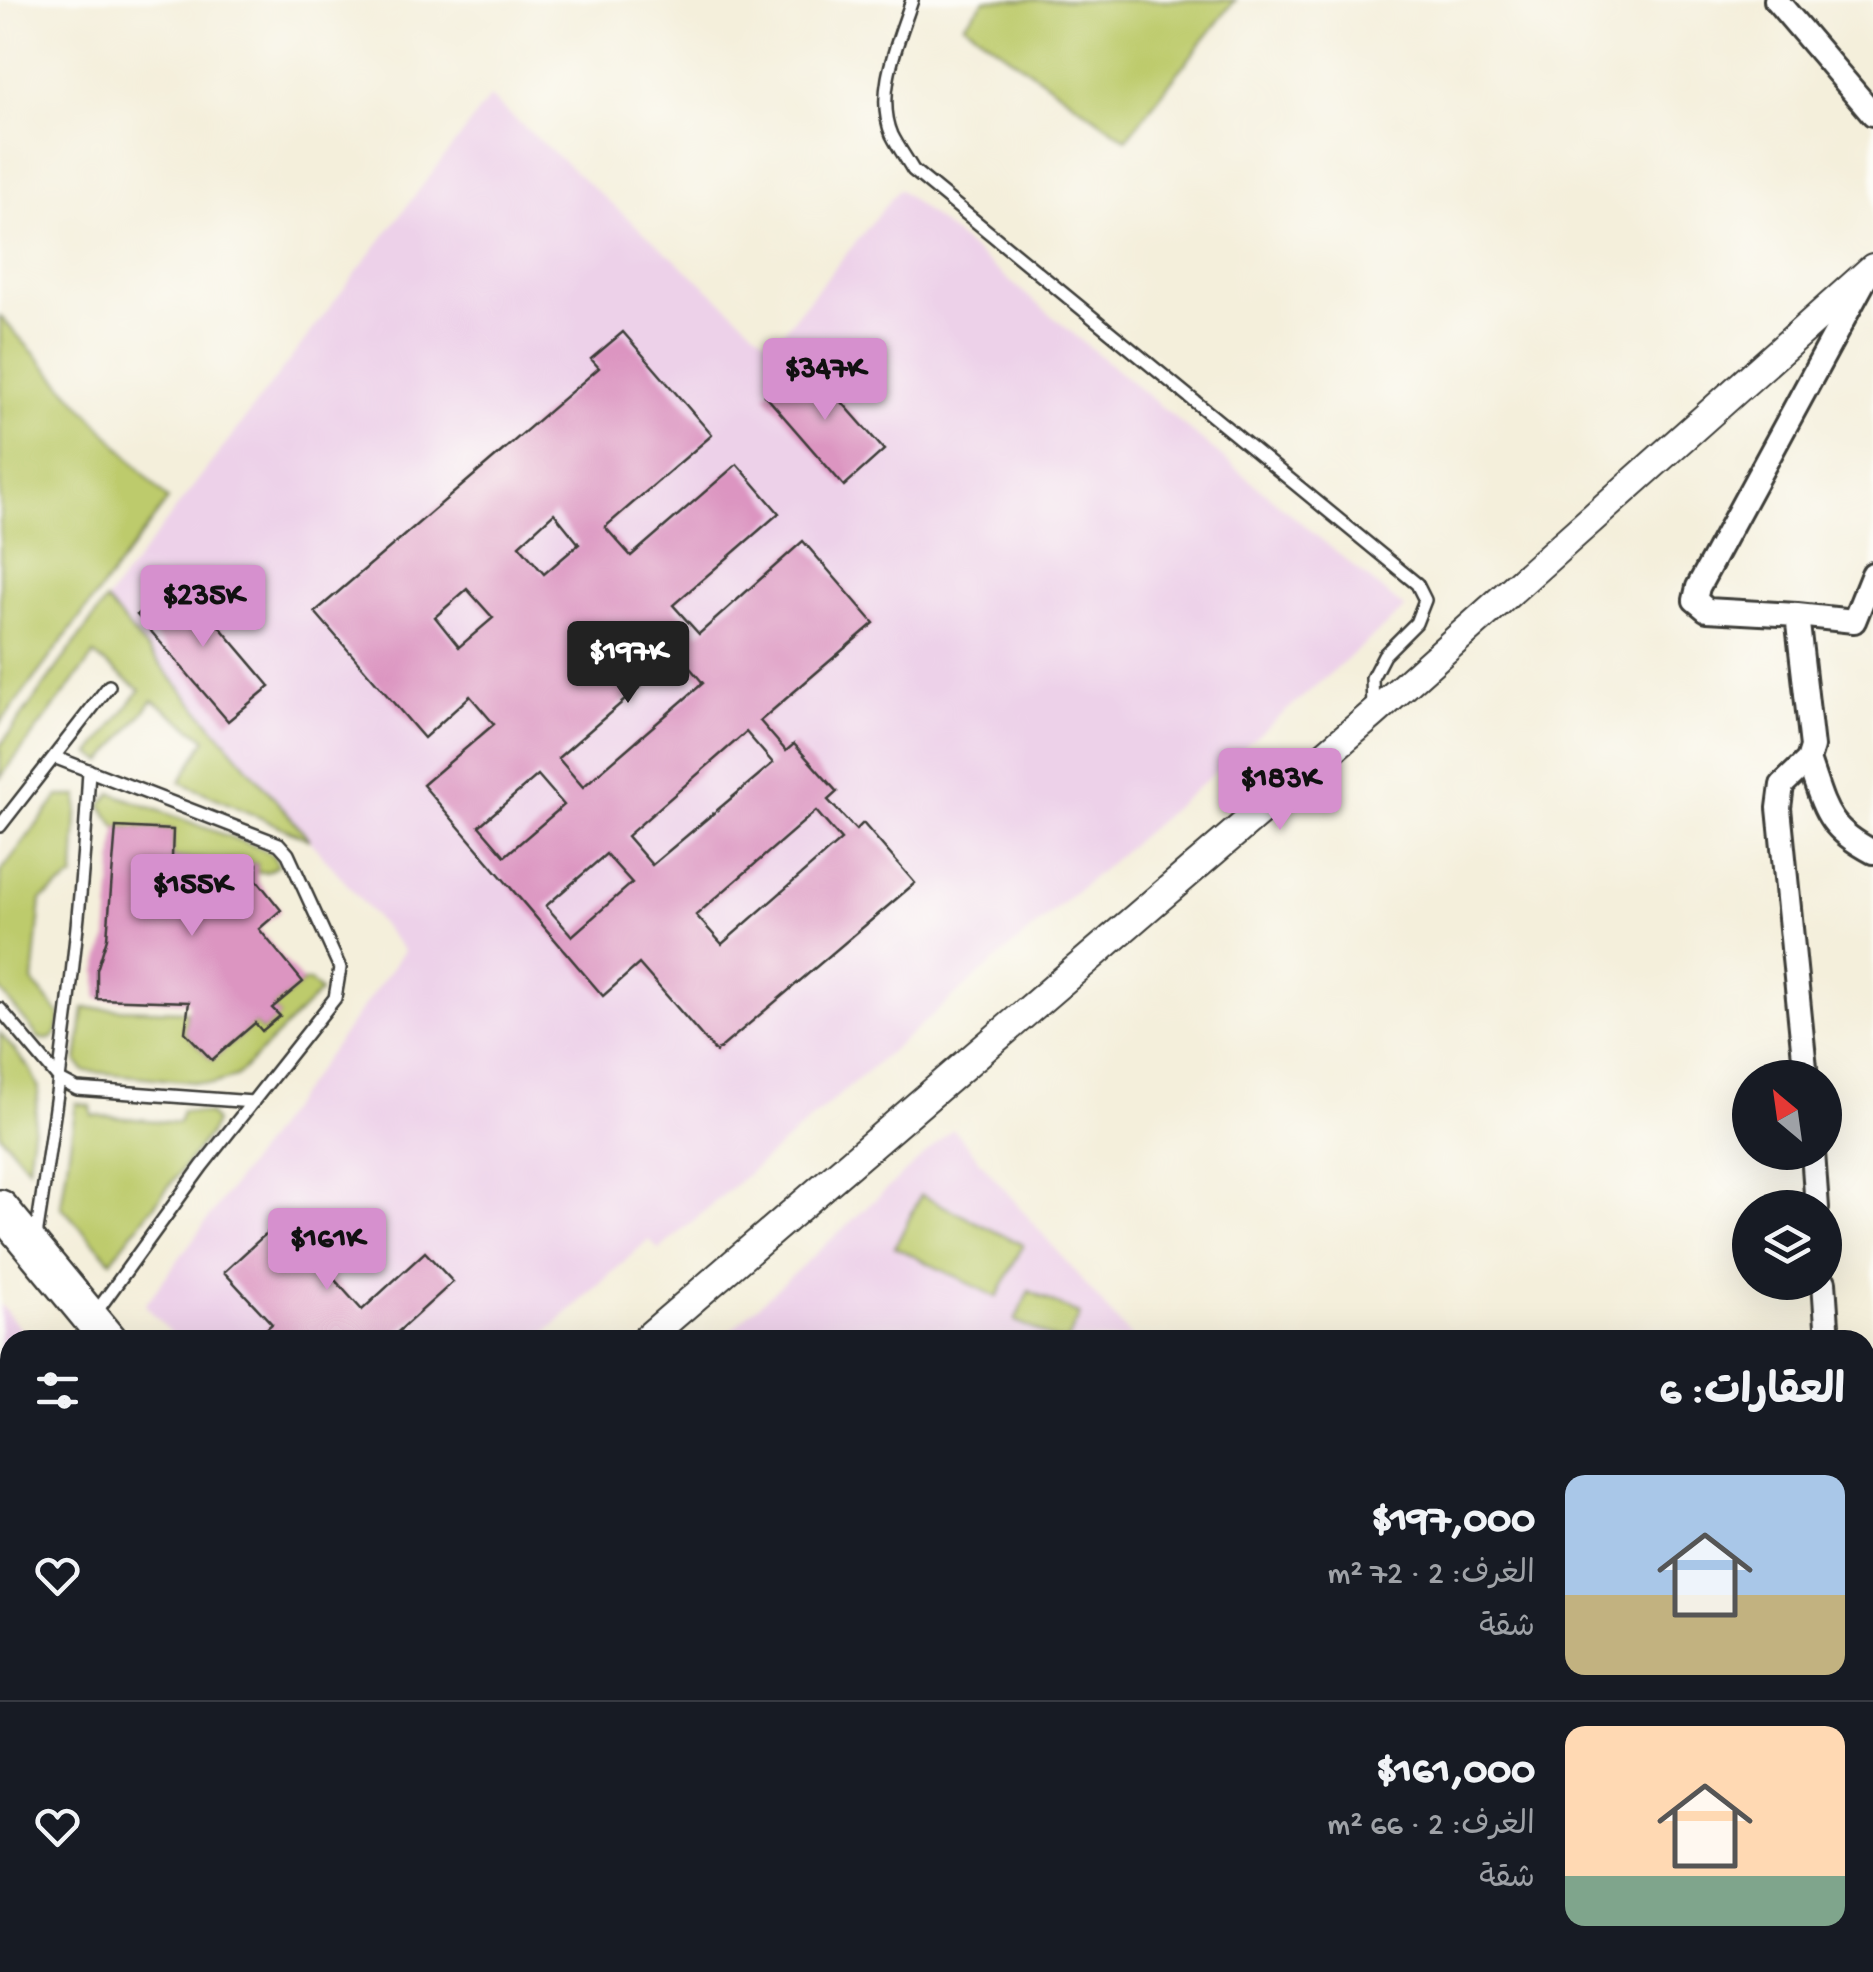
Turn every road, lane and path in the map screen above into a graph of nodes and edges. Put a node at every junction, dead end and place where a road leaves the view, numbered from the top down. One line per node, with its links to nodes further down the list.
1 (912, 0): 9 (lane)
2 (1776, 0): 3 (street)
3 (1873, 114)
4 (1872, 272): 6 (street); 9 (street)
5 (1873, 574): 7 (street)
6 (1797, 615): 7 (street); 11 (street)
7 (1863, 625)
8 (109, 686): 10 (lane)
9 (1374, 714): 23 (street)
10 (54, 756): 12 (lane); 13 (lane)
11 (1808, 760): 14 (street); 16 (street)
12 (89, 770): 17 (lane); 18 (lane)
13 (0, 826)
14 (1873, 852)
15 (0, 1009): 17 (lane)
16 (1804, 1060)
17 (60, 1080): 18 (lane); 20 (lane)
18 (253, 1102): 22 (lane)
19 (0, 1208): 20 (main road)
20 (35, 1249): 22 (main road)
21 (1825, 1300): 24 (street)
22 (100, 1329)
23 (658, 1330)
24 (1827, 1330)

